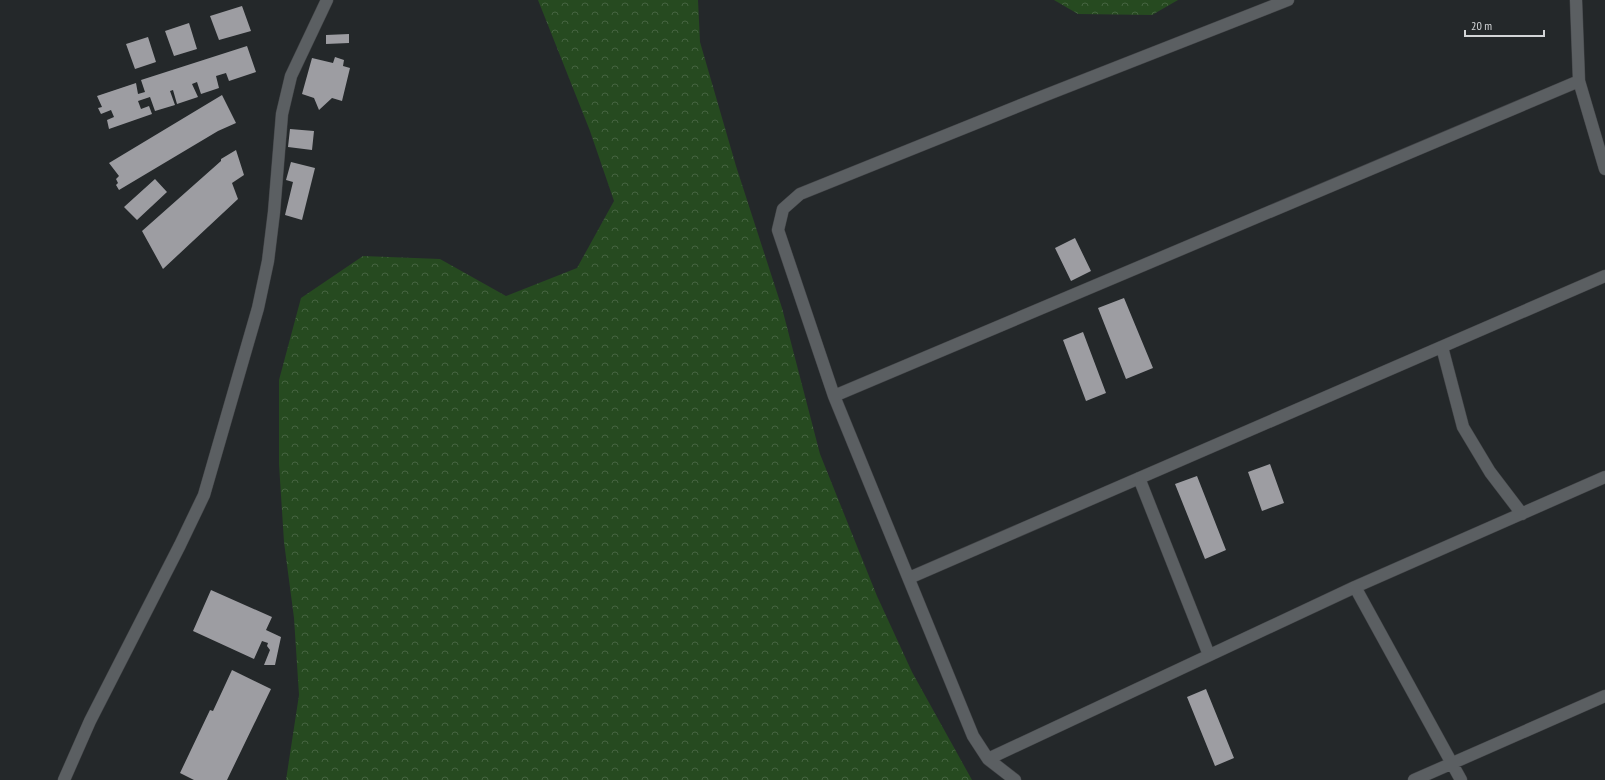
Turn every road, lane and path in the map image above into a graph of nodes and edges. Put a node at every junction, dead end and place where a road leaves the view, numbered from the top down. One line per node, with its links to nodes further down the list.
1 (327, 0): 18 (street)
2 (1288, 0): 8 (street)
3 (1576, 0): 4 (street)
4 (1579, 81): 5 (street); 8 (street)
5 (1605, 169)
6 (1605, 276): 7 (street)
7 (1442, 347): 10 (street); 11 (street)
8 (834, 396): 12 (street)
9 (1605, 477): 11 (street)
10 (1139, 478): 12 (street); 14 (street)
11 (1522, 514): 13 (street)
12 (908, 578): 16 (street)
13 (1355, 587): 14 (street); 17 (street)
14 (1209, 655): 16 (street)
15 (1605, 696): 17 (street)
16 (988, 758): 19 (street)
17 (1452, 764): 20 (street); 21 (street)
18 (64, 780)
19 (1015, 780)
20 (1414, 780)
21 (1461, 780)

